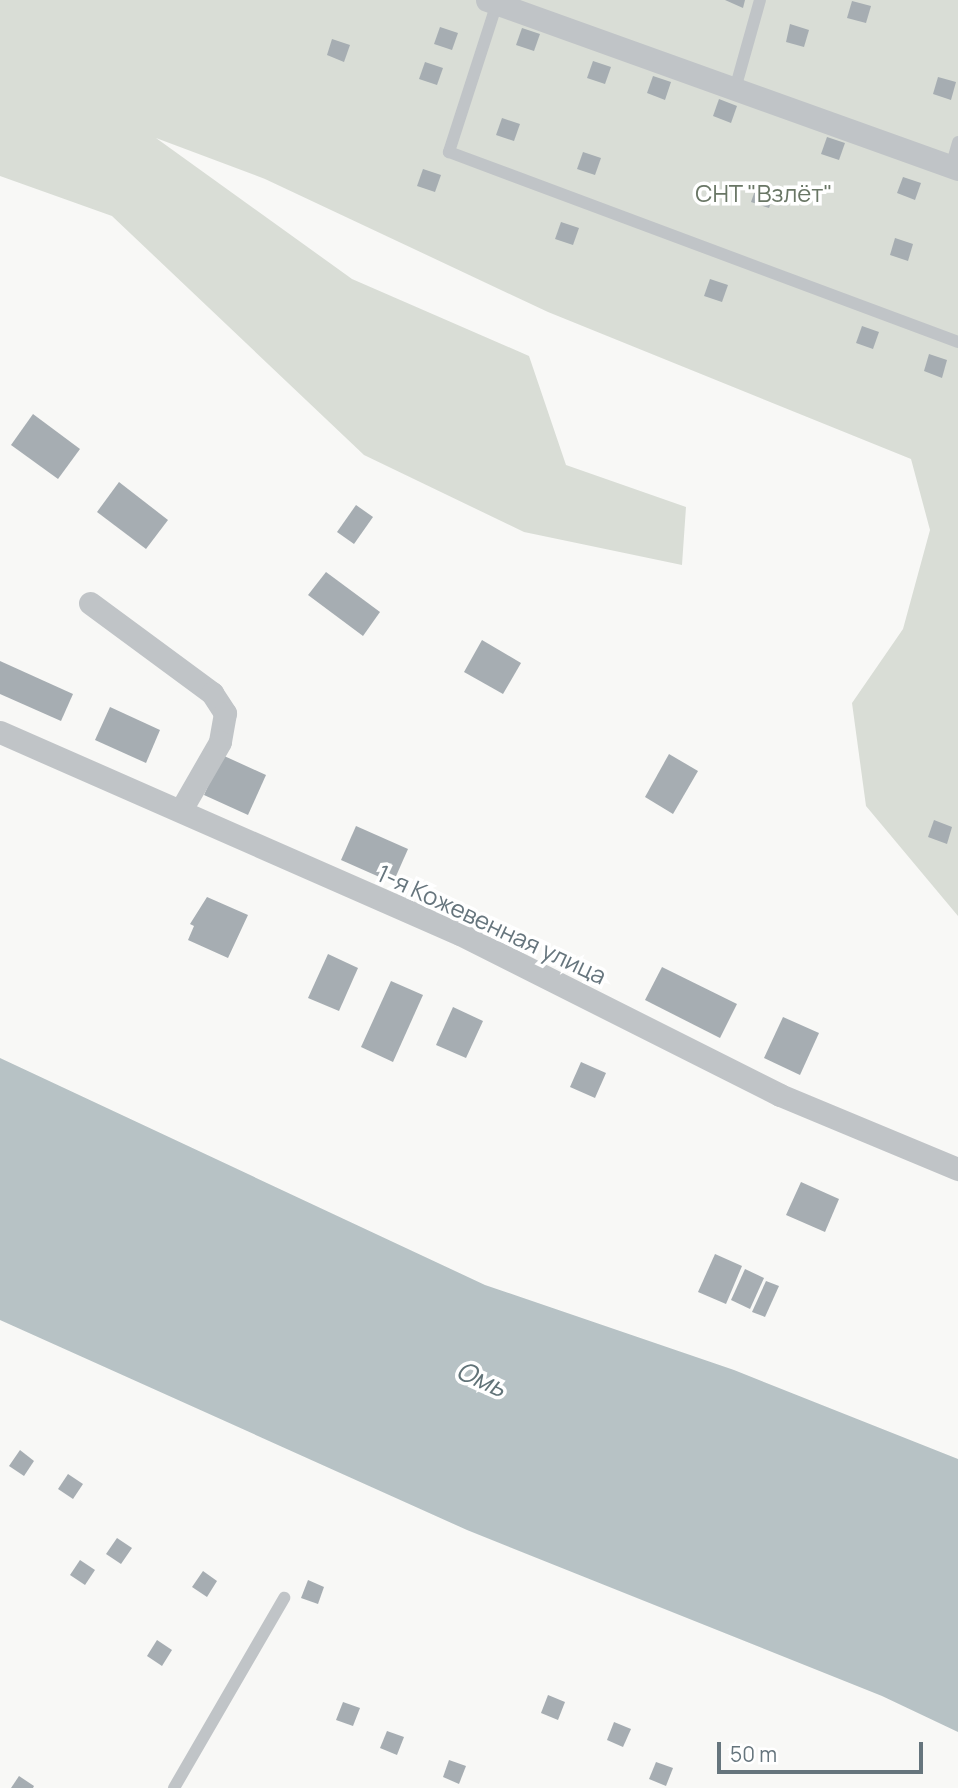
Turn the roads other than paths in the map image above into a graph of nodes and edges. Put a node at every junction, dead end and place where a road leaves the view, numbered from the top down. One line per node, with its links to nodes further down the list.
1 (760, 0): 3 (lane)
2 (494, 1): 3 (street); 6 (lane)
3 (735, 89): 5 (street)
4 (958, 142): 5 (lane)
5 (954, 168)
6 (958, 342)
7 (90, 603): 9 (street)
8 (0, 732): 9 (street, 1-я Кожевенная улица)
9 (183, 808): 10 (street, 1-я Кожевенная улица)
10 (958, 1169)
11 (284, 1598): 12 (lane)
12 (174, 1788)

